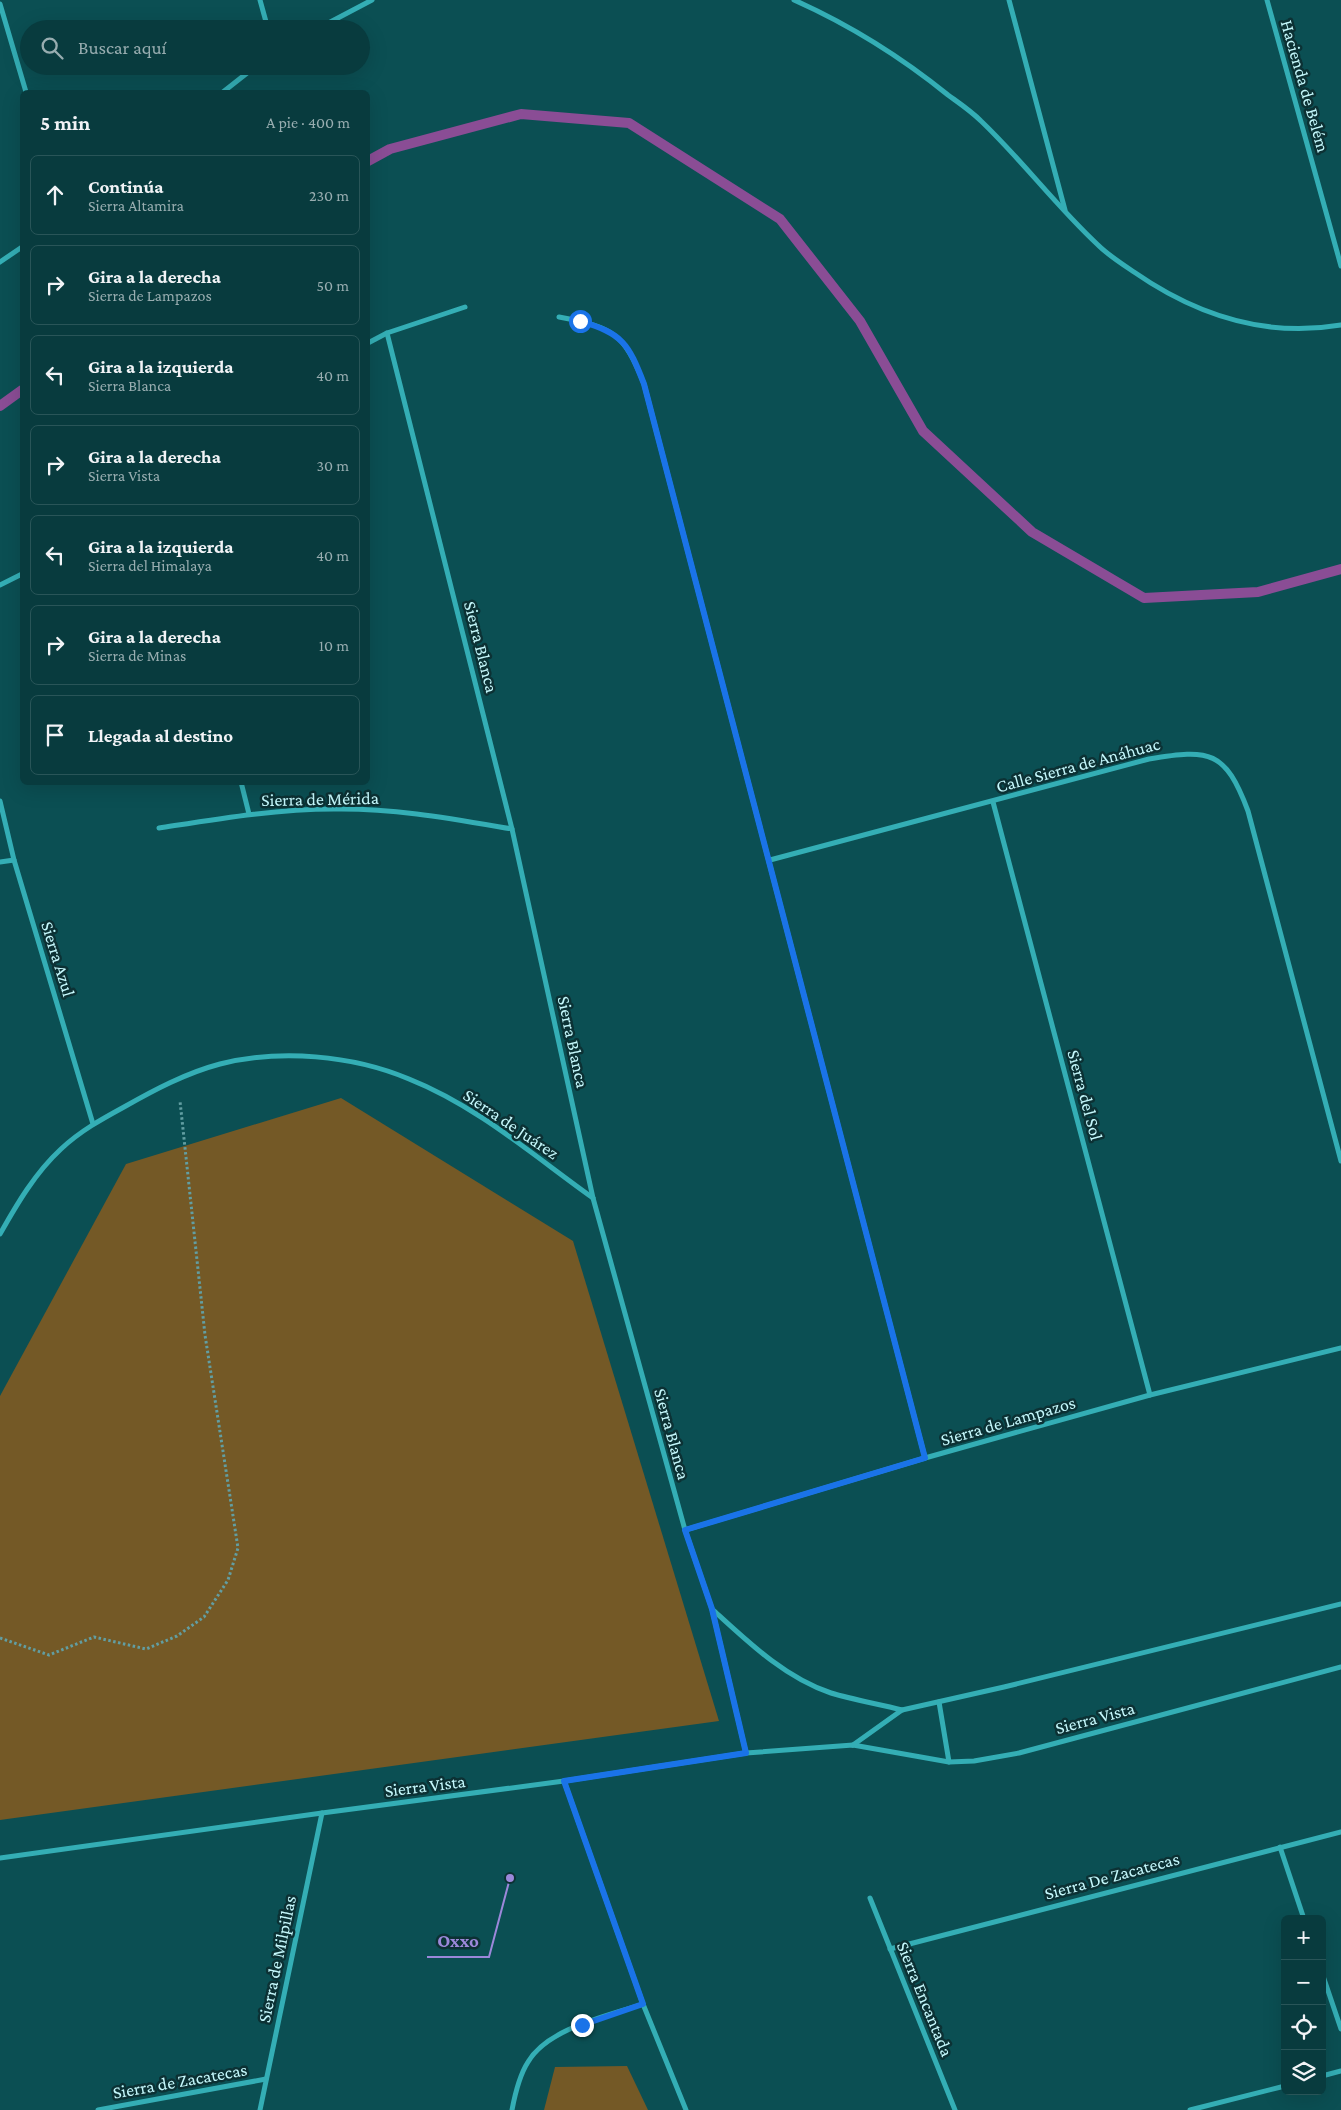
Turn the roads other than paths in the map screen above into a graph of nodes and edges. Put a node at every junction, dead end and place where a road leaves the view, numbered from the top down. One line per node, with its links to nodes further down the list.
1 (260, 0): 7 (street)
2 (372, 0): 8 (street)
3 (794, 0): 14 (street)
4 (1009, 0): 14 (street)
5 (1267, 0): 17 (street, Hacienda de Belém)
6 (0, 4): 9 (street)
7 (266, 20)
8 (334, 20)
9 (20, 72)
10 (21, 75): 12 (street)
11 (245, 75): 13 (street)
12 (25, 90)
13 (226, 90)
14 (1066, 211): 20 (street)
15 (20, 248): 16 (street)
16 (0, 262)
17 (1341, 266)
18 (465, 306): 21 (street)
19 (559, 317): 32 (street)
20 (1341, 325)
21 (387, 333): 22 (street); 30 (street, Sierra Blanca)
22 (370, 342)
23 (20, 575): 24 (street)
24 (0, 585)
25 (242, 785): 28 (street)
26 (0, 801): 31 (street, Sierra Azul)
27 (994, 802): 32 (street, Calle Sierra de Anáhuac); 35 (street, Calle Sierra de Anáhuac); 39 (street, Sierra del Sol)
28 (249, 814): 29 (street, Sierra de Mérida); 30 (street, Sierra de Mérida)
29 (159, 828)
30 (512, 829): 36 (street, Sierra Blanca)
31 (14, 860): 33 (street); 34 (street, Sierra Azul)
32 (770, 860): 40 (street)
33 (0, 862)
34 (93, 1124): 36 (street, Sierra de Juárez); 37 (street, Sierra de Juárez)
35 (1341, 1161)
36 (593, 1198): 41 (street, Sierra Blanca)
37 (0, 1234)
38 (1341, 1348): 39 (street, Sierra de Lampazos)
39 (1150, 1395): 40 (street, Sierra de Lampazos)
40 (925, 1458): 41 (street, Sierra de Lampazos)
41 (685, 1530): 43 (street, Sierra Blanca)
42 (1341, 1604): 45 (street)
43 (712, 1609): 46 (street); 48 (street, Sierra Blanca)
44 (1341, 1667): 49 (street, Sierra Vista)
45 (939, 1702): 46 (street); 49 (street)
46 (902, 1710): 47 (street)
47 (853, 1745): 48 (street, Sierra Vista); 49 (street, Sierra Vista)
48 (746, 1753): 50 (street, Sierra Vista)
49 (950, 1762)
50 (564, 1781): 51 (street, Sierra Vista); 59 (street)
51 (322, 1813): 54 (street, Sierra Vista); 63 (street, Sierra de Milpillas)
52 (1341, 1832): 53 (street, Sierra De Zacatecas)
53 (1280, 1847): 56 (street); 57 (street, Sierra De Zacatecas)
54 (0, 1858)
55 (870, 1898): 57 (street, Sierra Encantada)
56 (1303, 1915)
57 (890, 1948): 69 (street, Sierra Encantada)
58 (1326, 1985): 60 (street)
59 (643, 2004): 67 (street); 68 (street)
60 (1341, 2029)
61 (1341, 2071): 62 (street)
62 (1326, 2075)
63 (266, 2079): 65 (street, Sierra de Zacatecas); 66 (street, Sierra de Milpillas)
64 (1281, 2087): 70 (street)
65 (98, 2110)
66 (260, 2110)
67 (512, 2110)
68 (686, 2110)
69 (955, 2110)
70 (1190, 2110)

